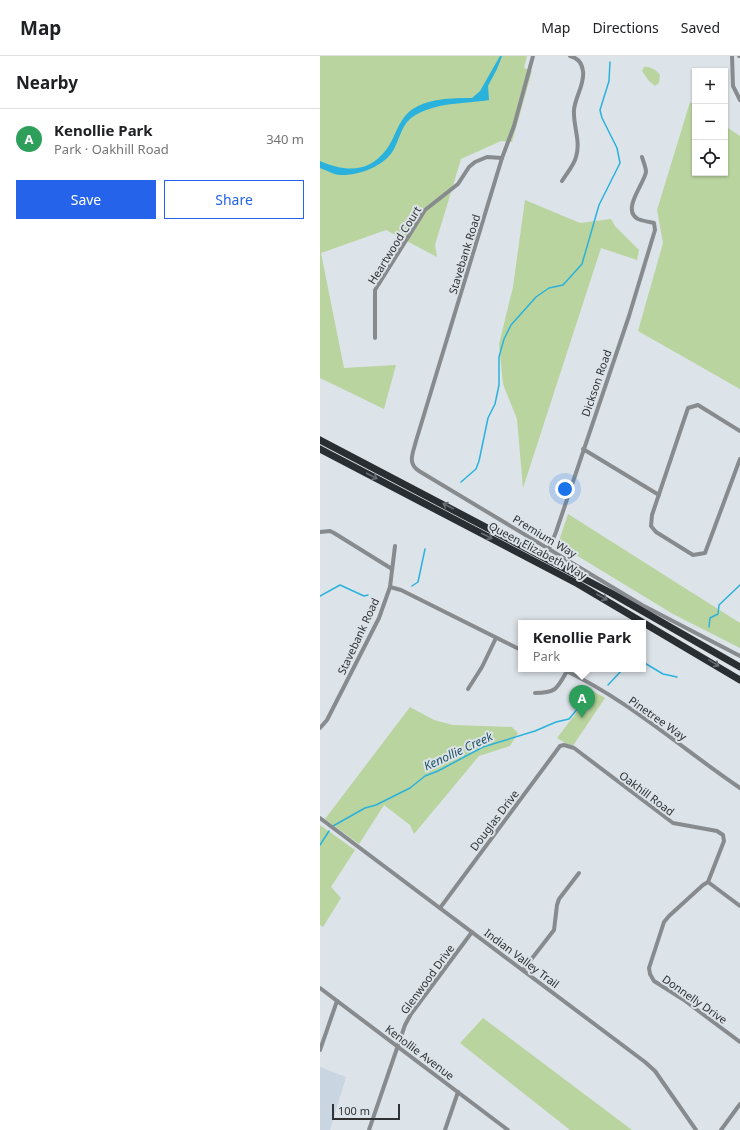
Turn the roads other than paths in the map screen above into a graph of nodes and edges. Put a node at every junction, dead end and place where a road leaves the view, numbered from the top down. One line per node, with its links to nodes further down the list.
1 (533, 56): 6 (street, Stavebank Road)
2 (570, 56): 7 (street)
3 (732, 56): 4 (street)
4 (740, 100)
5 (642, 157): 12 (street, Dickson Road)
6 (502, 158): 8 (street, Heartwood Court); 13 (street, Stavebank Road)
7 (562, 181)
8 (375, 338)
9 (740, 431): 15 (street)
10 (320, 440): 26 (highway, Queen Elizabeth Way, one-way to 10)
11 (320, 449): 21 (highway, Queen Elizabeth Way, one-way to 21)
12 (584, 449): 15 (street); 18 (street, Dickson Road)
13 (412, 458): 18 (street, Premium Way)
14 (740, 459): 15 (street)
15 (659, 495)
16 (320, 532): 19 (street)
17 (395, 546): 19 (street, Stavebank Road)
18 (549, 548): 25 (street, Premium Way)
19 (392, 570): 20 (street, Stavebank Road)
20 (390, 587): 23 (street); 32 (street, Stavebank Road)
21 (639, 620)
22 (646, 624): 29 (highway, Queen Elizabeth Way, one-way to 29)
23 (496, 638): 24 (street); 30 (street)
24 (518, 649)
25 (740, 656)
26 (740, 667)
27 (566, 672): 31 (street)
28 (569, 672): 34 (street, Pinetree Way)
29 (740, 680)
30 (468, 689)
31 (535, 693)
32 (320, 728)
33 (564, 744): 37 (street, Oakhill Road); 39 (street, Douglas Drive)
34 (740, 788)
35 (320, 818): 39 (street, Indian Valley Trail)
36 (579, 872): 41 (street)
37 (708, 882): 38 (street); 44 (street, Donnelly Drive)
38 (740, 906)
39 (440, 908): 40 (street, Indian Valley Trail)
40 (472, 932): 41 (street, Indian Valley Trail); 45 (street, Glenwood Drive)
41 (523, 970): 52 (street, Indian Valley Trail)
42 (320, 988): 43 (street, Kenollie Avenue)
43 (337, 1001): 45 (street, Kenollie Avenue); 46 (street)
44 (740, 1042)
45 (398, 1047): 47 (street, Kenollie Avenue); 49 (street, Glenwood Drive)
46 (320, 1050)
47 (458, 1092): 50 (street); 51 (street, Kenollie Avenue)
48 (740, 1104): 53 (street)
49 (369, 1130)
50 (445, 1130)
51 (508, 1130)
52 (696, 1130)
53 (721, 1130)

